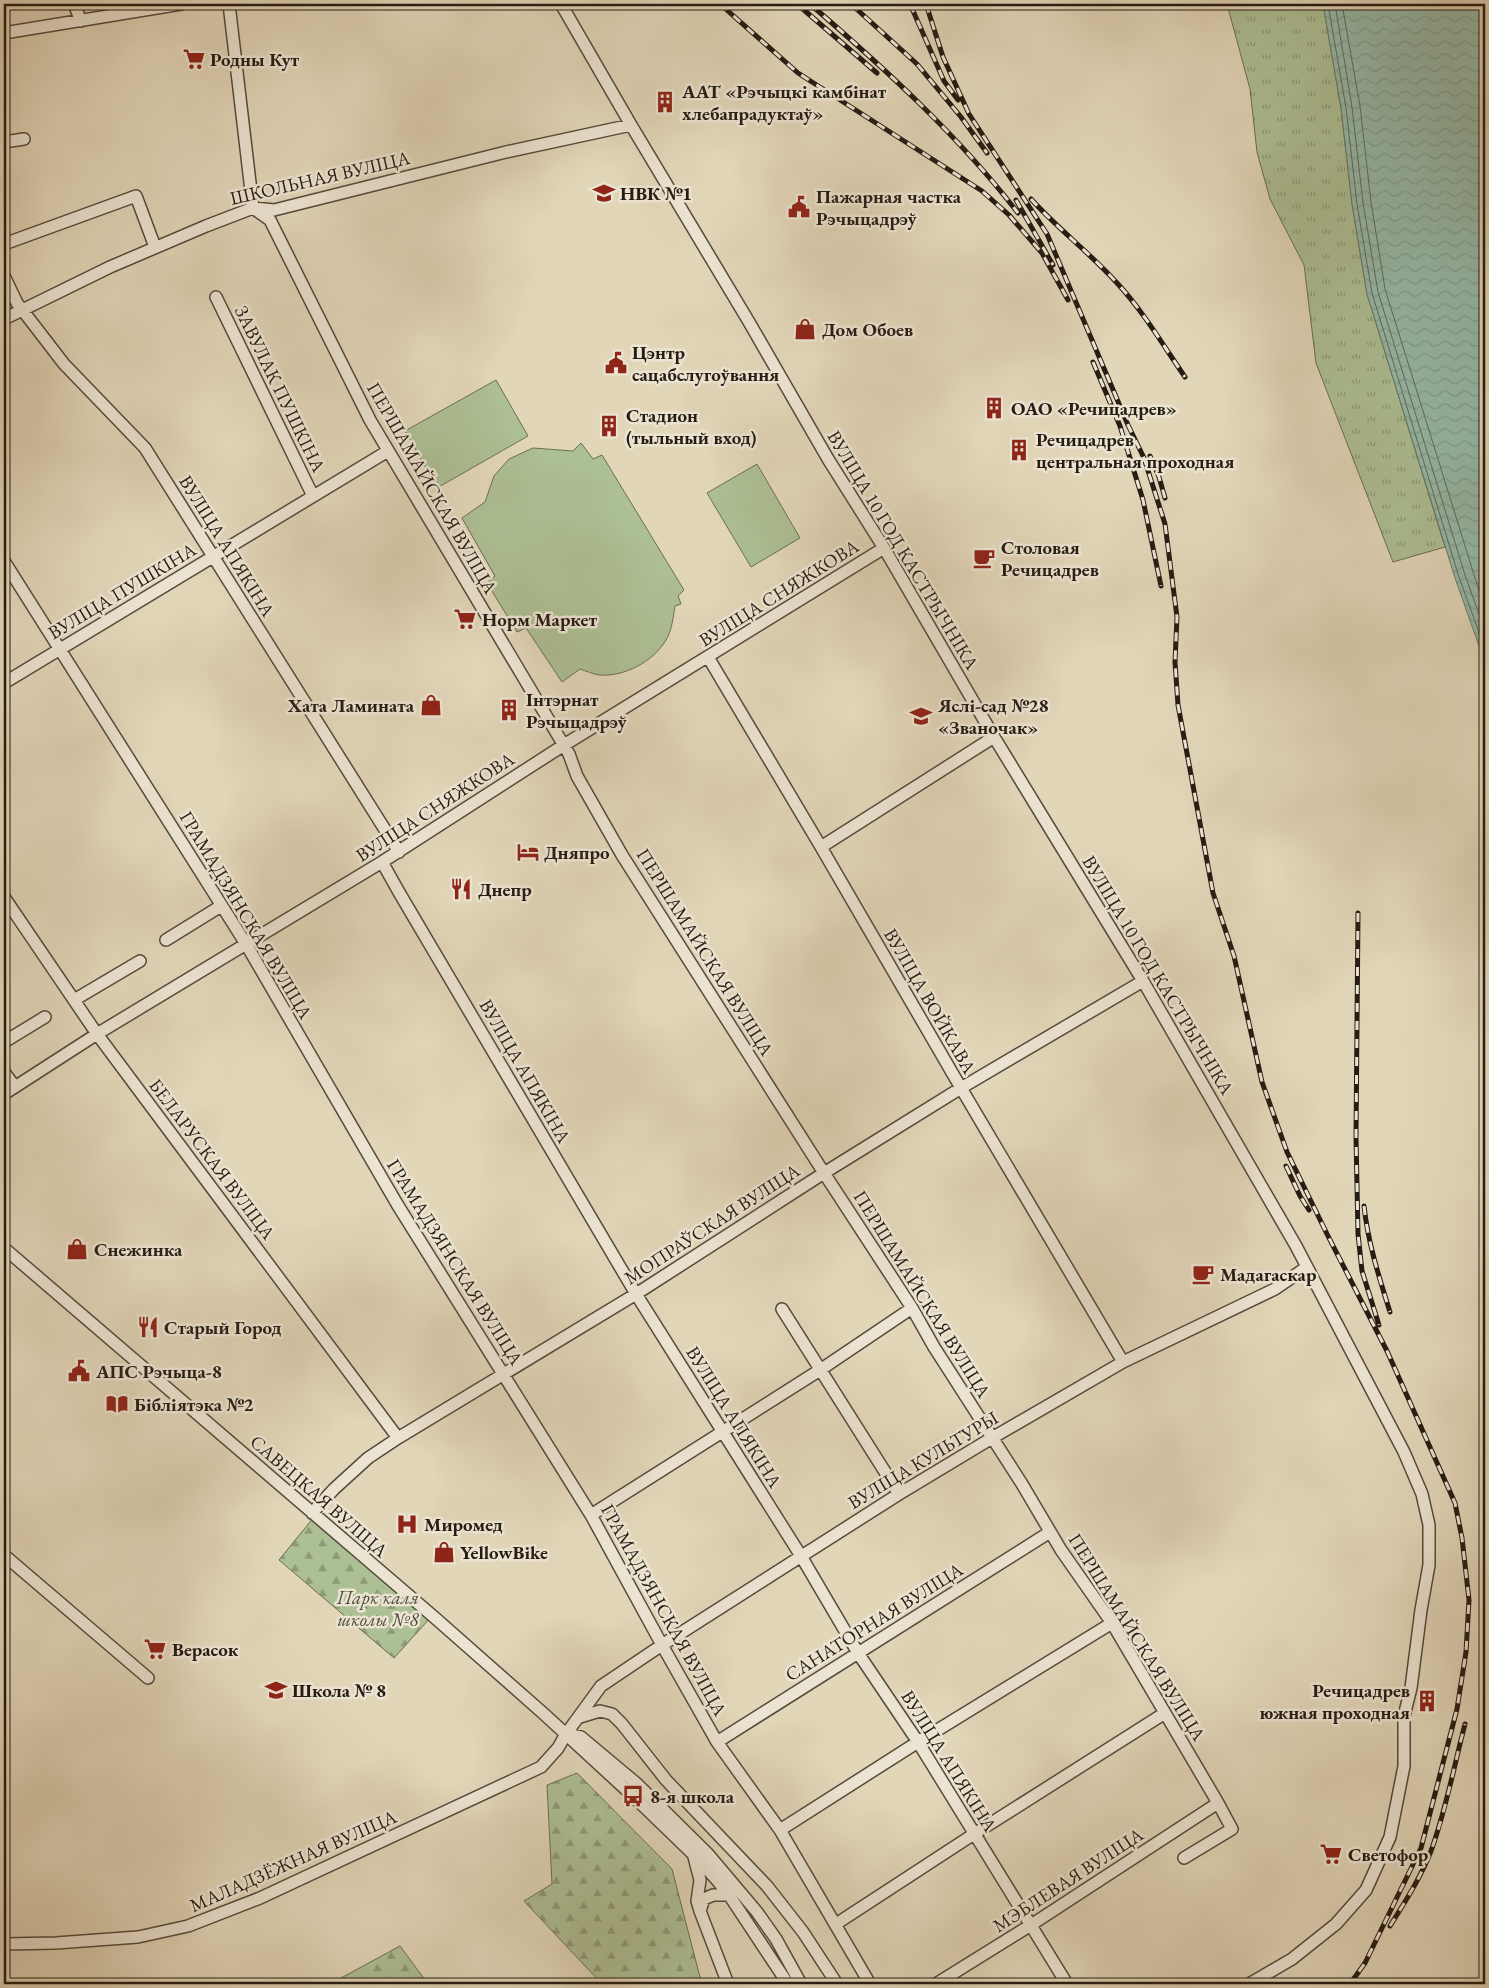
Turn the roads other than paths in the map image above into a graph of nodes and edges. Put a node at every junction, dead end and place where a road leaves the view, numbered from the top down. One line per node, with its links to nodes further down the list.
1 (74, 4): 5 (street)
2 (181, 4): 5 (street)
3 (229, 4): 10 (street)
4 (560, 4): 7 (street, ВУЛІЦА 10 ГОД КАСТРЫЧНІКА)
5 (81, 21): 6 (street)
6 (4, 33)
7 (631, 125): 10 (street, ШКОЛЬНАЯ ВУЛІЦА); 19 (street, ВУЛІЦА 10 ГОД КАСТРЫЧНІКА)
8 (24, 139): 9 (street)
9 (4, 142)
10 (253, 208): 12 (street, ШКОЛЬНАЯ ВУЛІЦА); 17 (street, ПЕРШАМАЙСКАЯ ВУЛІЦА)
11 (4, 244): 12 (street)
12 (155, 247): 15 (street, ШКОЛЬНАЯ ВУЛІЦА)
13 (4, 276): 15 (street, ВУЛІЦА АПЯКІНА)
14 (216, 297): 18 (street, ЗАВУЛАК ПУШКІНА)
15 (22, 310): 16 (street, ШКОЛЬНАЯ ВУЛІЦА); 20 (street, ВУЛІЦА АПЯКІНА)
16 (4, 319)
17 (388, 451): 18 (street, ВУЛІЦА ПУШКІНА); 26 (street, ПЕРШАМАЙСКАЯ ВУЛІЦА)
18 (314, 496): 20 (street, ВУЛІЦА ПУШКІНА)
19 (884, 548): 23 (street, ВУЛІЦА СНЯЖКОВА); 25 (street, ВУЛІЦА 10 ГОД КАСТРЫЧНІКА)
20 (213, 557): 22 (street, ВУЛІЦА ПУШКІНА); 28 (street, ВУЛІЦА АПЯКІНА)
21 (4, 561): 22 (street, ГРАМАДЗЯНСКАЯ ВУЛІЦА)
22 (59, 650): 24 (street, ВУЛІЦА ПУШКІНА); 31 (street, ГРАМАДЗЯНСКАЯ ВУЛІЦА)
23 (708, 657): 26 (street, ВУЛІЦА СНЯЖКОВА); 27 (street, ВУЛІЦА ВОЙКАВА)
24 (4, 683)
25 (994, 737): 27 (street); 35 (street, ВУЛІЦА 10 ГОД КАСТРЫЧНІКА)
26 (564, 745): 28 (street, ВУЛІЦА СНЯЖКОВА); 44 (street, ПЕРШАМАЙСКАЯ ВУЛІЦА)
27 (821, 847): 42 (street, ВУЛІЦА ВОЙКАВА)
28 (399, 852): 29 (street, ВУЛІЦА СНЯЖКОВА)
29 (382, 862): 33 (street, ВУЛІЦА СНЯЖКОВА); 47 (street, ВУЛІЦА АПЯКІНА)
30 (4, 897): 36 (street, БЕЛАРУСКАЯ ВУЛІЦА)
31 (221, 906): 32 (street); 33 (street, ГРАМАДЗЯНСКАЯ ВУЛІЦА)
32 (166, 940)
33 (246, 944): 38 (street, ВУЛІЦА СНЯЖКОВА); 52 (street, ГРАМАДЗЯНСКАЯ ВУЛІЦА)
34 (140, 961): 36 (street)
35 (1143, 981): 42 (street, МОПРАЎСКАЯ ВУЛІЦА); 46 (street, ВУЛІЦА 10 ГОД КАСТРЫЧНІКА)
36 (74, 1000): 38 (street, БЕЛАРУСКАЯ ВУЛІЦА)
37 (45, 1018): 39 (street)
38 (97, 1034): 41 (street, ВУЛІЦА СНЯЖКОВА); 54 (street, БЕЛАРУСКАЯ ВУЛІЦА)
39 (4, 1042)
40 (4, 1072): 41 (street)
41 (15, 1087): 43 (street, ВУЛІЦА СНЯЖКОВА)
42 (961, 1088): 44 (street, МОПРАЎСКАЯ ВУЛІЦА); 50 (street, ВУЛІЦА ВОЙКАВА)
43 (4, 1094)
44 (824, 1173): 47 (street, МОПРАЎСКАЯ ВУЛІЦА); 48 (street, ПЕРШАМАЙСКАЯ ВУЛІЦА)
45 (4, 1248): 57 (street, САВЕЦКАЯ ВУЛІЦА)
46 (1307, 1267): 50 (street, ВУЛІЦА КУЛЬТУРЫ); 88 (street, ВУЛІЦА 10 ГОД КАСТРЫЧНІКА)
47 (636, 1294): 52 (street, МОПРАЎСКАЯ ВУЛІЦА); 53 (street, ВУЛІЦА АПЯКІНА)
48 (912, 1308): 51 (street); 55 (street, ПЕРШАМАЙСКАЯ ВУЛІЦА)
49 (782, 1309): 51 (street)
50 (1123, 1362): 55 (street, ВУЛІЦА КУЛЬТУРЫ)
51 (820, 1370): 53 (street); 56 (street)
52 (503, 1374): 54 (street, МОПРАЎСКАЯ ВУЛІЦА); 58 (street, ГРАМАДЗЯНСКАЯ ВУЛІЦА)
53 (721, 1432): 58 (street); 61 (street, ВУЛІЦА АПЯКІНА)
54 (398, 1438): 57 (street, МОПРАЎСКАЯ ВУЛІЦА)
55 (992, 1438): 56 (street, ВУЛІЦА КУЛЬТУРЫ); 59 (street, ПЕРШАМАЙСКАЯ ВУЛІЦА)
56 (899, 1494): 61 (street, ВУЛІЦА КУЛЬТУРЫ)
57 (312, 1513): 68 (street, САВЕЦКАЯ ВУЛІЦА)
58 (591, 1514): 63 (street, ГРАМАДЗЯНСКАЯ ВУЛІЦА)
59 (1050, 1532): 62 (street, ПЕРШАМАЙСКАЯ ВУЛІЦА); 64 (street, САНАТОРНАЯ ВУЛІЦА)
60 (4, 1555): 65 (street)
61 (801, 1556): 63 (street, ВУЛІЦА КУЛЬТУРЫ); 64 (street, ВУЛІЦА АПЯКІНА)
62 (1112, 1623): 66 (street, ПЕРШАМАЙСКАЯ ВУЛІЦА); 70 (street)
63 (662, 1645): 67 (street, ВУЛІЦА КУЛЬТУРЫ); 69 (street, ГРАМАДЗЯНСКАЯ ВУЛІЦА)
64 (858, 1653): 69 (street, САНАТОРНАЯ ВУЛІЦА); 70 (street, ВУЛІЦА АПЯКІНА)
65 (148, 1678)
66 (1165, 1713): 71 (street, ПЕРШАМАЙСКАЯ ВУЛІЦА); 73 (street)
67 (580, 1717): 68 (street, МАЛАДЗЁЖНАЯ ВУЛІЦА); 84 (street)
68 (566, 1734): 74 (street, САВЕЦКАЯ ВУЛІЦА); 80 (street, МАЛАДЗЁЖНАЯ ВУЛІЦА); 83 (street, САВЕЦКАЯ ВУЛІЦА)
69 (718, 1742): 72 (street, ГРАМАДЗЯНСКАЯ ВУЛІЦА)
70 (918, 1742): 72 (street); 73 (street, ВУЛІЦА АПЯКІНА)
71 (1218, 1803): 75 (street, ПЕРШАМАЙСКАЯ ВУЛІЦА); 79 (street, МЭБЛЕВАЯ ВУЛІЦА)
72 (780, 1830): 78 (street, ГРАМАДЗЯНСКАЯ ВУЛІЦА)
73 (974, 1834): 78 (street); 79 (street, ВУЛІЦА АПЯКІНА)
74 (693, 1854): 76 (street, САВЕЦКАЯ ВУЛІЦА); 77 (street)
75 (1184, 1858)
76 (728, 1895): 77 (street); 82 (street, САВЕЦКАЯ ВУЛІЦА)
77 (700, 1911): 81 (street)
78 (836, 1924): 85 (street, ГРАМАДЗЯНСКАЯ ВУЛІЦА)
79 (1031, 1925): 86 (street, МЭБЛЕВАЯ ВУЛІЦА); 87 (street, ВУЛІЦА АПЯКІНА)
80 (4, 1944)
81 (728, 1984)
82 (788, 1984)
83 (801, 1984)
84 (837, 1984)
85 (870, 1984)
86 (936, 1984)
87 (1067, 1984)
88 (1248, 1984)

